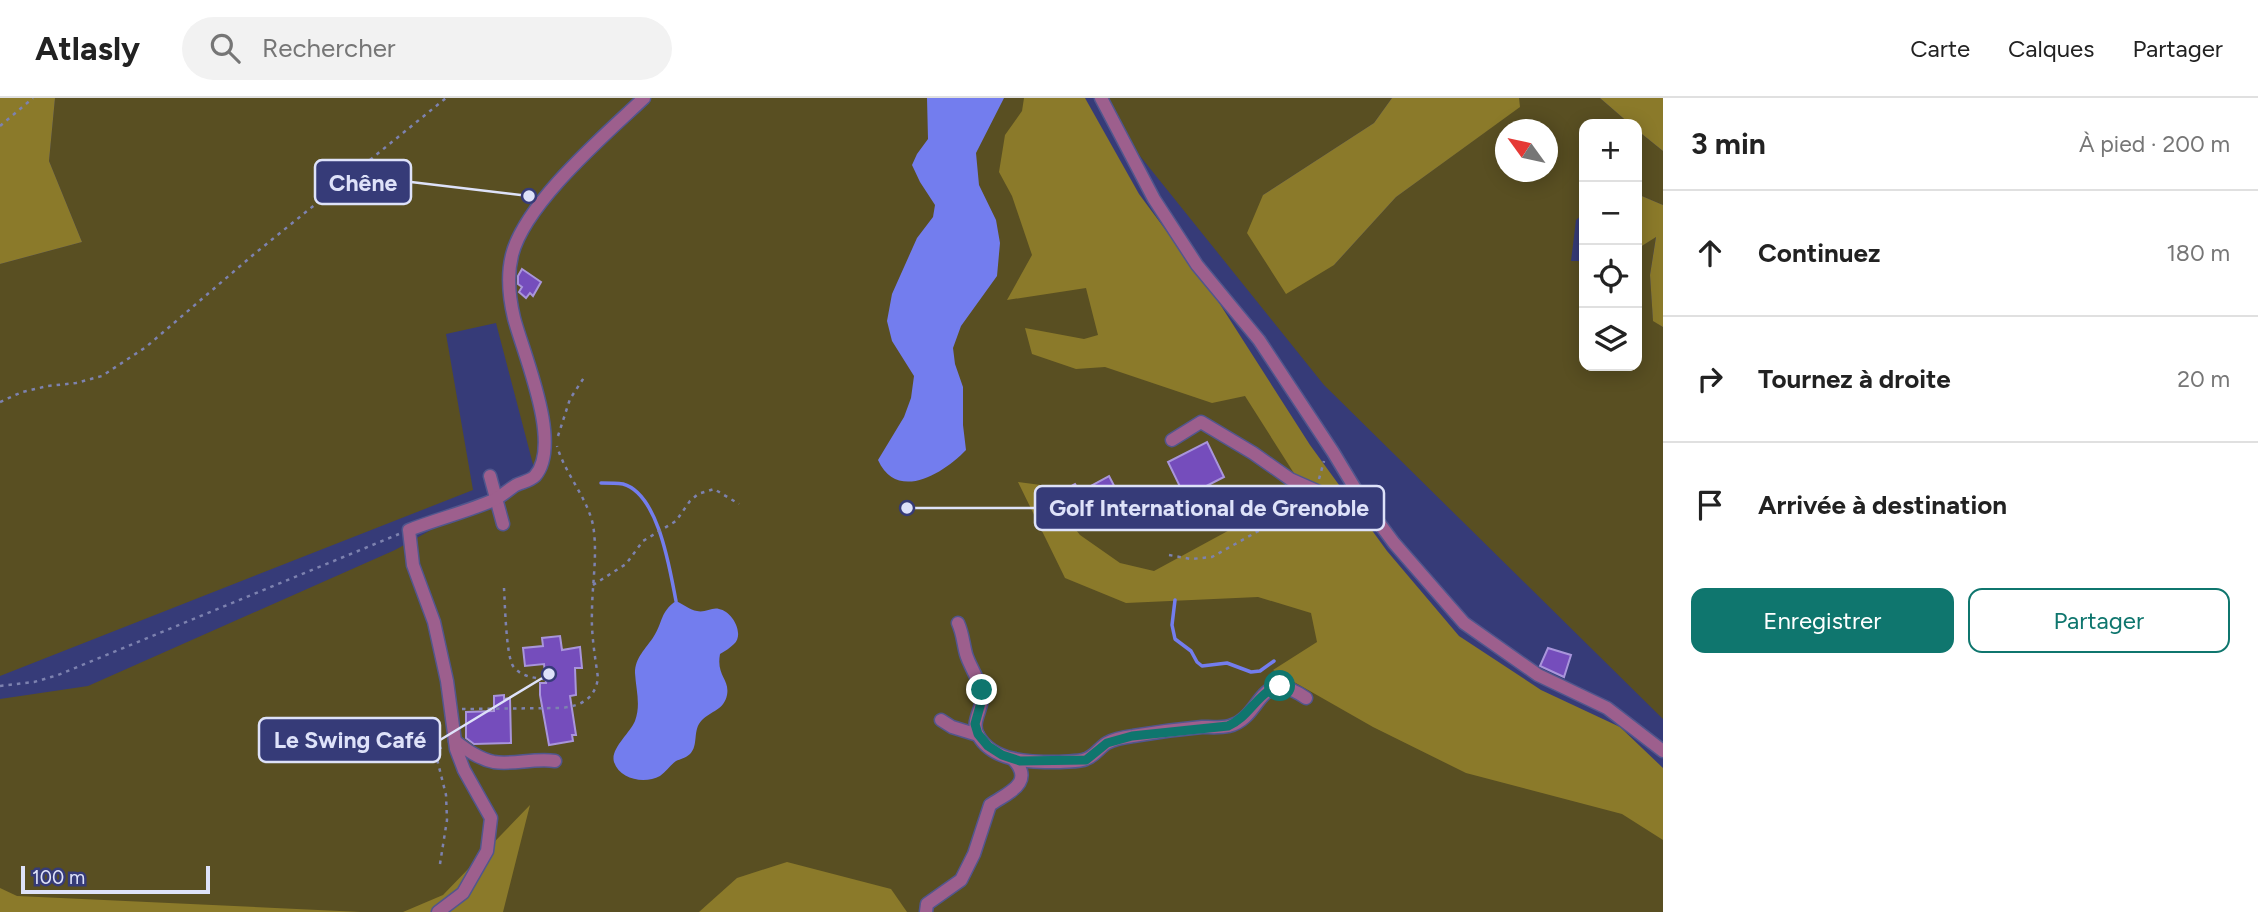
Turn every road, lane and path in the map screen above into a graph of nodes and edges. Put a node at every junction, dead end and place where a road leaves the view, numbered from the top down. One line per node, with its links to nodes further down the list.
1 (33, 98): 5 (path)
2 (446, 98): 7 (path)
3 (644, 98): 12 (street)
4 (1101, 98): 9 (street)
5 (0, 126)
6 (584, 376): 18 (path)
7 (0, 402)
8 (1172, 440): 11 (street)
9 (1325, 441): 11 (path); 13 (street)
10 (490, 476): 12 (street)
11 (1315, 490): 13 (street); 17 (path)
12 (495, 499): 15 (street); 16 (street)
13 (1362, 500): 28 (street)
14 (739, 504): 18 (path)
15 (503, 524)
16 (409, 530): 22 (path); 27 (street)
17 (1170, 555)
18 (593, 585): 24 (path)
19 (504, 588): 21 (path)
20 (958, 623): 26 (street)
21 (544, 679)
22 (0, 686)
23 (1306, 698): 29 (street)
24 (561, 708)
25 (941, 720): 26 (street)
26 (978, 734): 29 (street)
27 (455, 741): 30 (street); 31 (street)
28 (1663, 751)
29 (1013, 758): 32 (street)
30 (555, 761)
31 (439, 912)
32 (926, 912)

